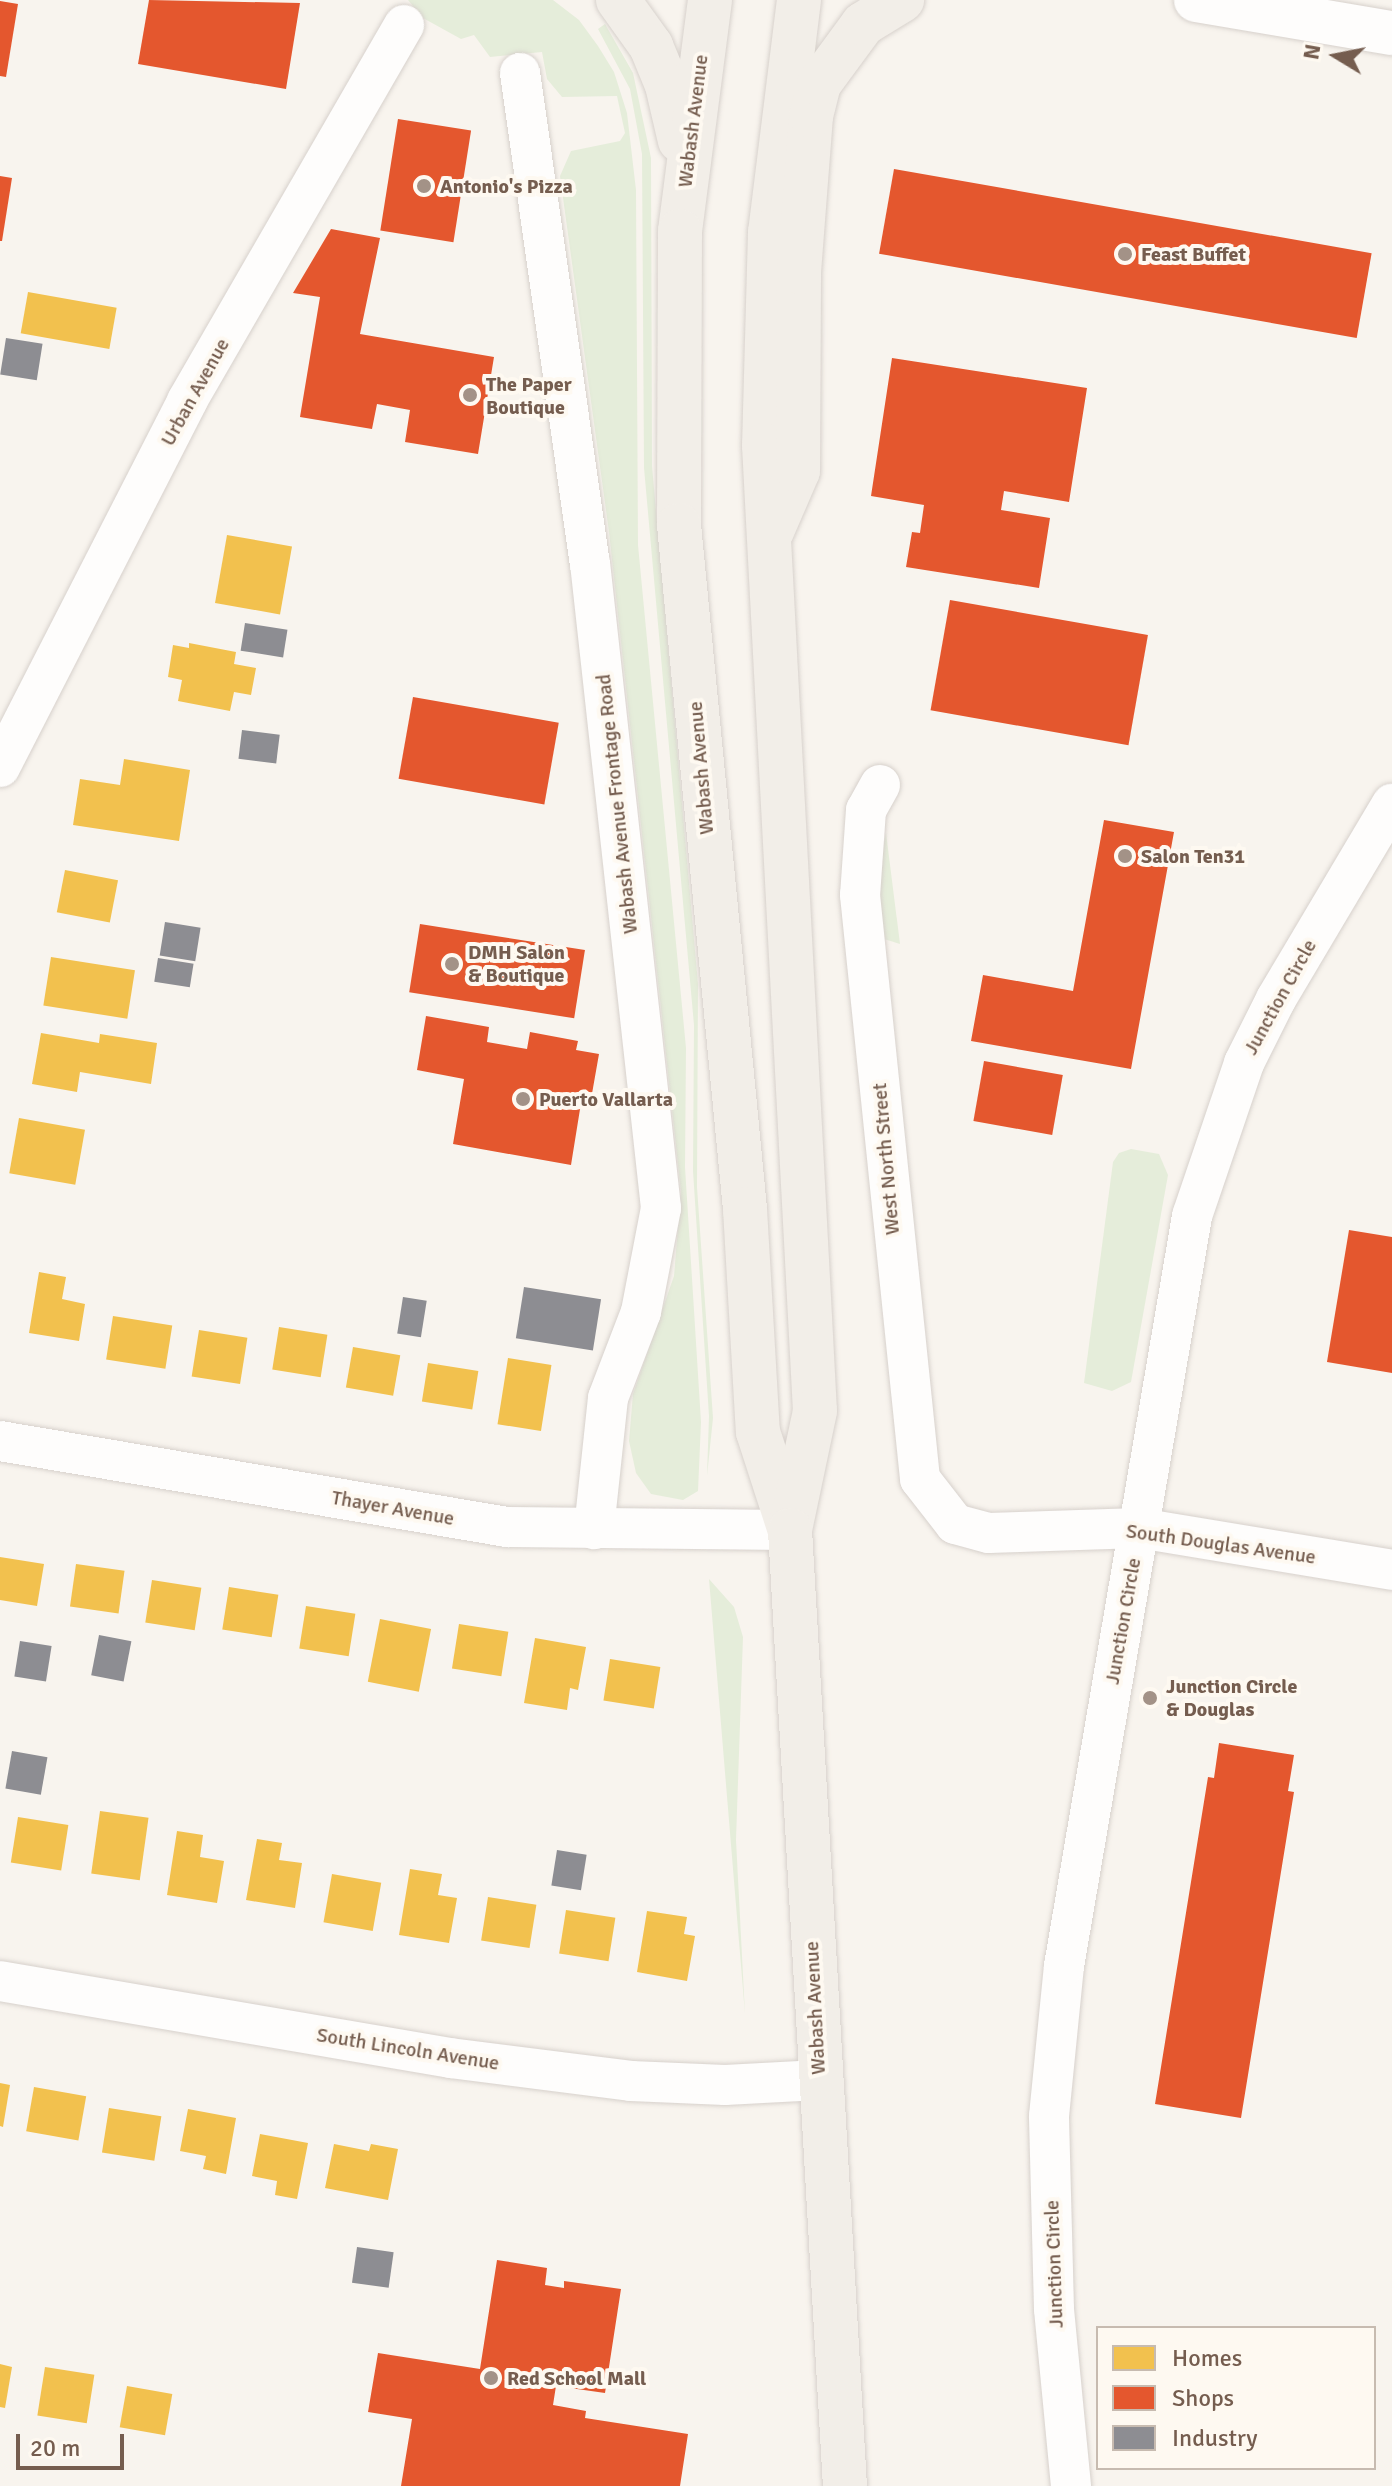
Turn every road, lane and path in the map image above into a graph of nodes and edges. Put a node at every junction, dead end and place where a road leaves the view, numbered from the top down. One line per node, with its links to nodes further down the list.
1 (618, 0): 9 (main road)
2 (710, 0): 9 (main road, Wabash Avenue)
3 (799, 0): 10 (main road, Wabash Avenue)
4 (902, 0): 10 (main road)
5 (1196, 0): 7 (main road)
6 (404, 25): 11 (street, Urban Avenue)
7 (1392, 33)
8 (520, 73): 17 (street, Wabash Avenue Frontage Road)
9 (681, 215): 18 (main road, Wabash Avenue)
10 (768, 541): 18 (main road, Wabash Avenue)
11 (0, 767)
12 (880, 785): 15 (street, West North Street)
13 (1392, 804): 16 (street, Junction Circle)
14 (0, 1441): 17 (street, Thayer Avenue)
15 (955, 1524): 16 (street, South Douglas Avenue)
16 (1139, 1528): 19 (street, South Douglas Avenue); 23 (street, Junction Circle)
17 (594, 1529): 18 (street, Thayer Avenue)
18 (790, 1530): 21 (main road, Wabash Avenue)
19 (1392, 1570)
20 (0, 1981): 21 (street, South Lincoln Avenue)
21 (819, 2080): 22 (main road, Wabash Avenue)
22 (845, 2486)
23 (1071, 2486)

